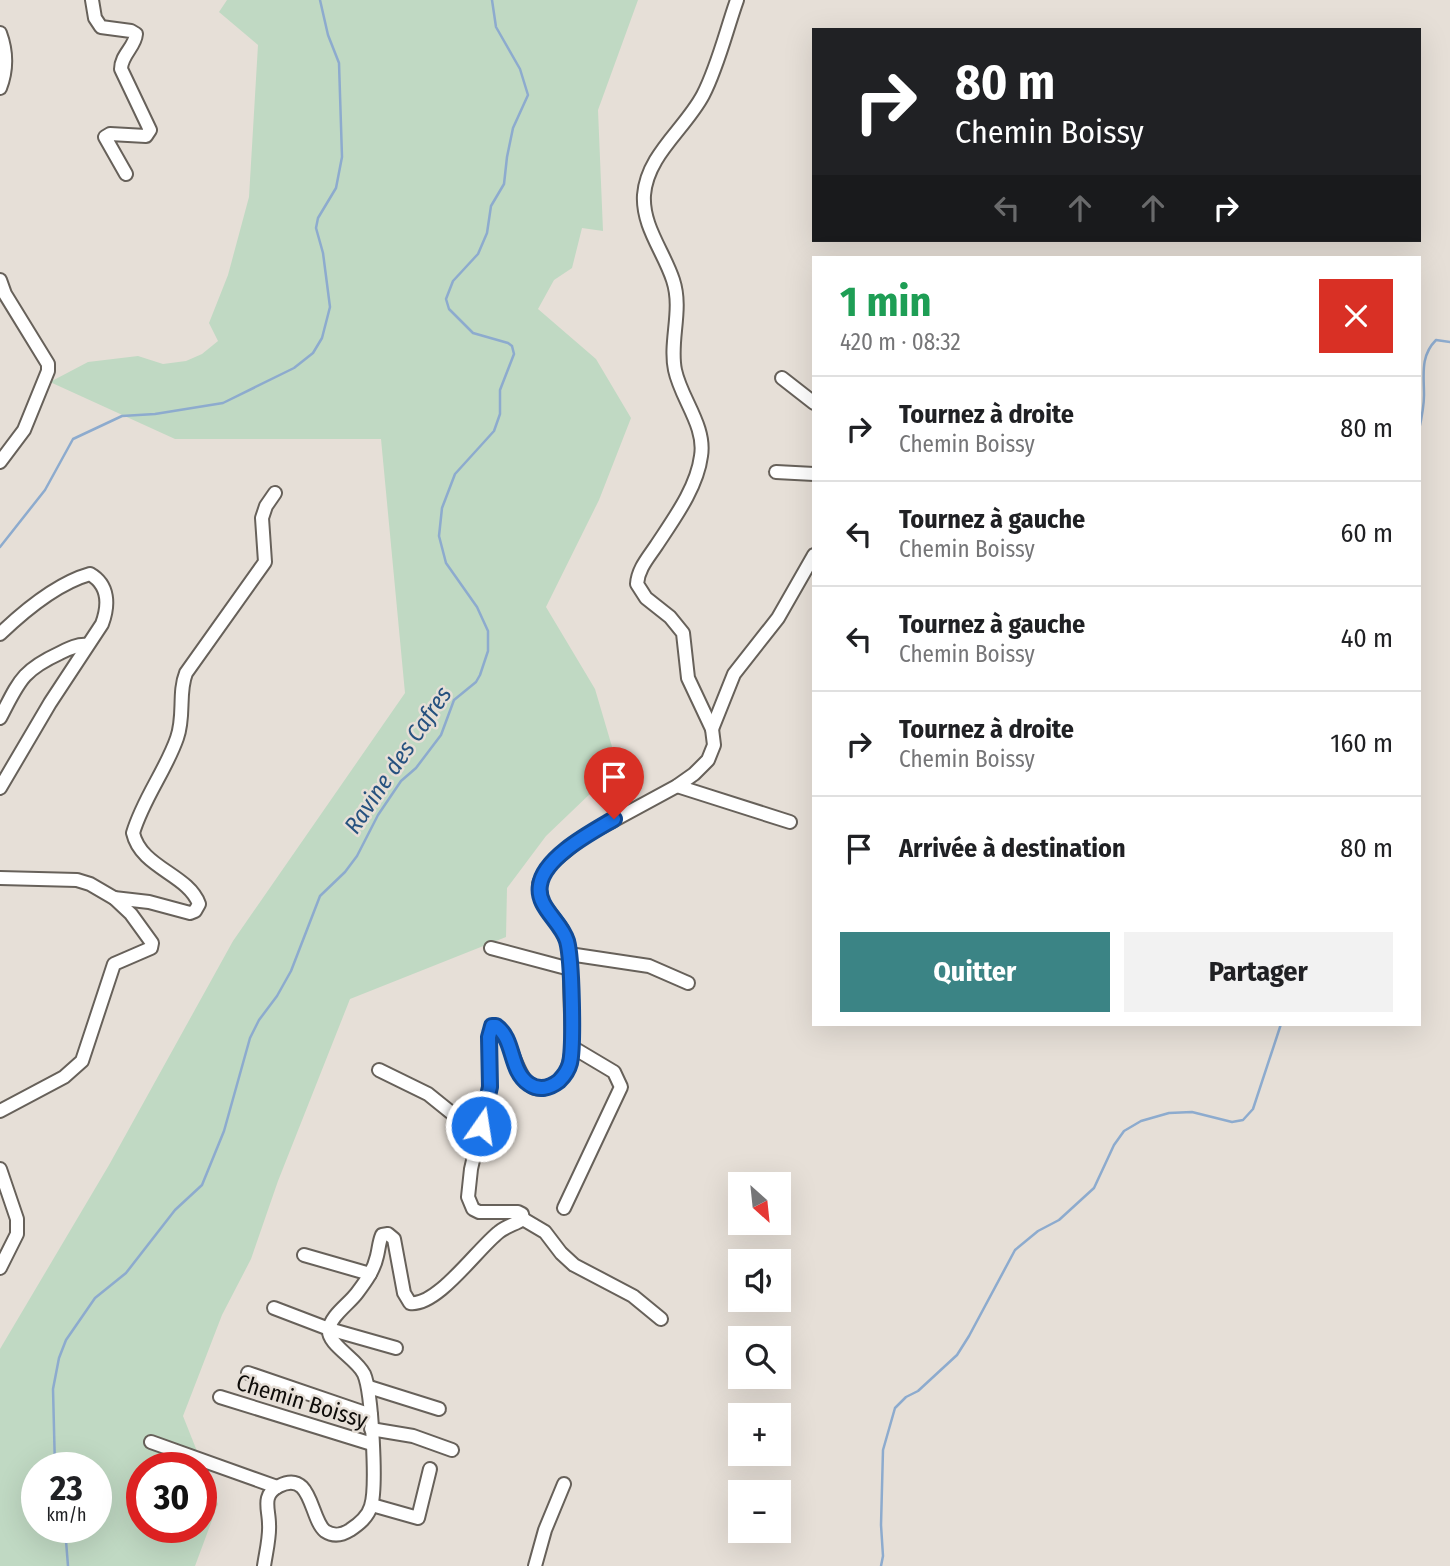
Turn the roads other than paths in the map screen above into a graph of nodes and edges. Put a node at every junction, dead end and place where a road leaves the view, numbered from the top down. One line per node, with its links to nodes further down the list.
1 (92, 0): 5 (street)
2 (737, 0): 17 (street)
3 (0, 33): 4 (street)
4 (0, 88)
5 (126, 174)
6 (0, 280): 9 (street)
7 (782, 378): 8 (street)
8 (812, 401)
9 (0, 462)
10 (776, 472): 11 (street)
11 (812, 474)
12 (275, 493): 22 (street)
13 (812, 558): 17 (street)
14 (0, 634): 15 (street)
15 (86, 645): 16 (street); 19 (street)
16 (0, 718)
17 (712, 729): 18 (street)
18 (677, 786): 20 (street); 24 (street)
19 (0, 788)
20 (790, 822)
21 (0, 878): 22 (street)
22 (114, 898): 29 (street)
23 (491, 948): 25 (street)
24 (569, 954): 25 (street); 26 (street)
25 (570, 969): 27 (street)
26 (688, 983)
27 (572, 1047): 30 (street); 32 (street)
28 (379, 1070): 30 (street)
29 (0, 1111)
30 (476, 1147): 33 (street)
31 (0, 1168): 35 (street)
32 (564, 1208)
33 (523, 1219): 36 (street); 38 (street)
34 (304, 1255): 36 (street)
35 (0, 1268)
36 (370, 1274): 39 (street)
37 (274, 1308): 39 (street)
38 (661, 1319)
39 (329, 1329): 40 (street); 42 (street, Chemin Boissy)
40 (396, 1348)
41 (247, 1373): 45 (street, Chemin Boissy)
42 (369, 1387): 44 (street, Chemin Boissy); 45 (street, Chemin Boissy)
43 (220, 1397): 48 (street, Chemin Boissy)
44 (439, 1409)
45 (371, 1415): 46 (street, Chemin Boissy)
46 (371, 1429): 48 (street, Chemin Boissy); 49 (street, Chemin Boissy)
47 (151, 1442): 52 (street)
48 (372, 1444): 53 (street, Chemin Boissy)
49 (452, 1450)
50 (429, 1469): 53 (street)
51 (564, 1484): 55 (street)
52 (277, 1487): 53 (street); 54 (street)
53 (372, 1505)
54 (264, 1566)
55 (535, 1566)

